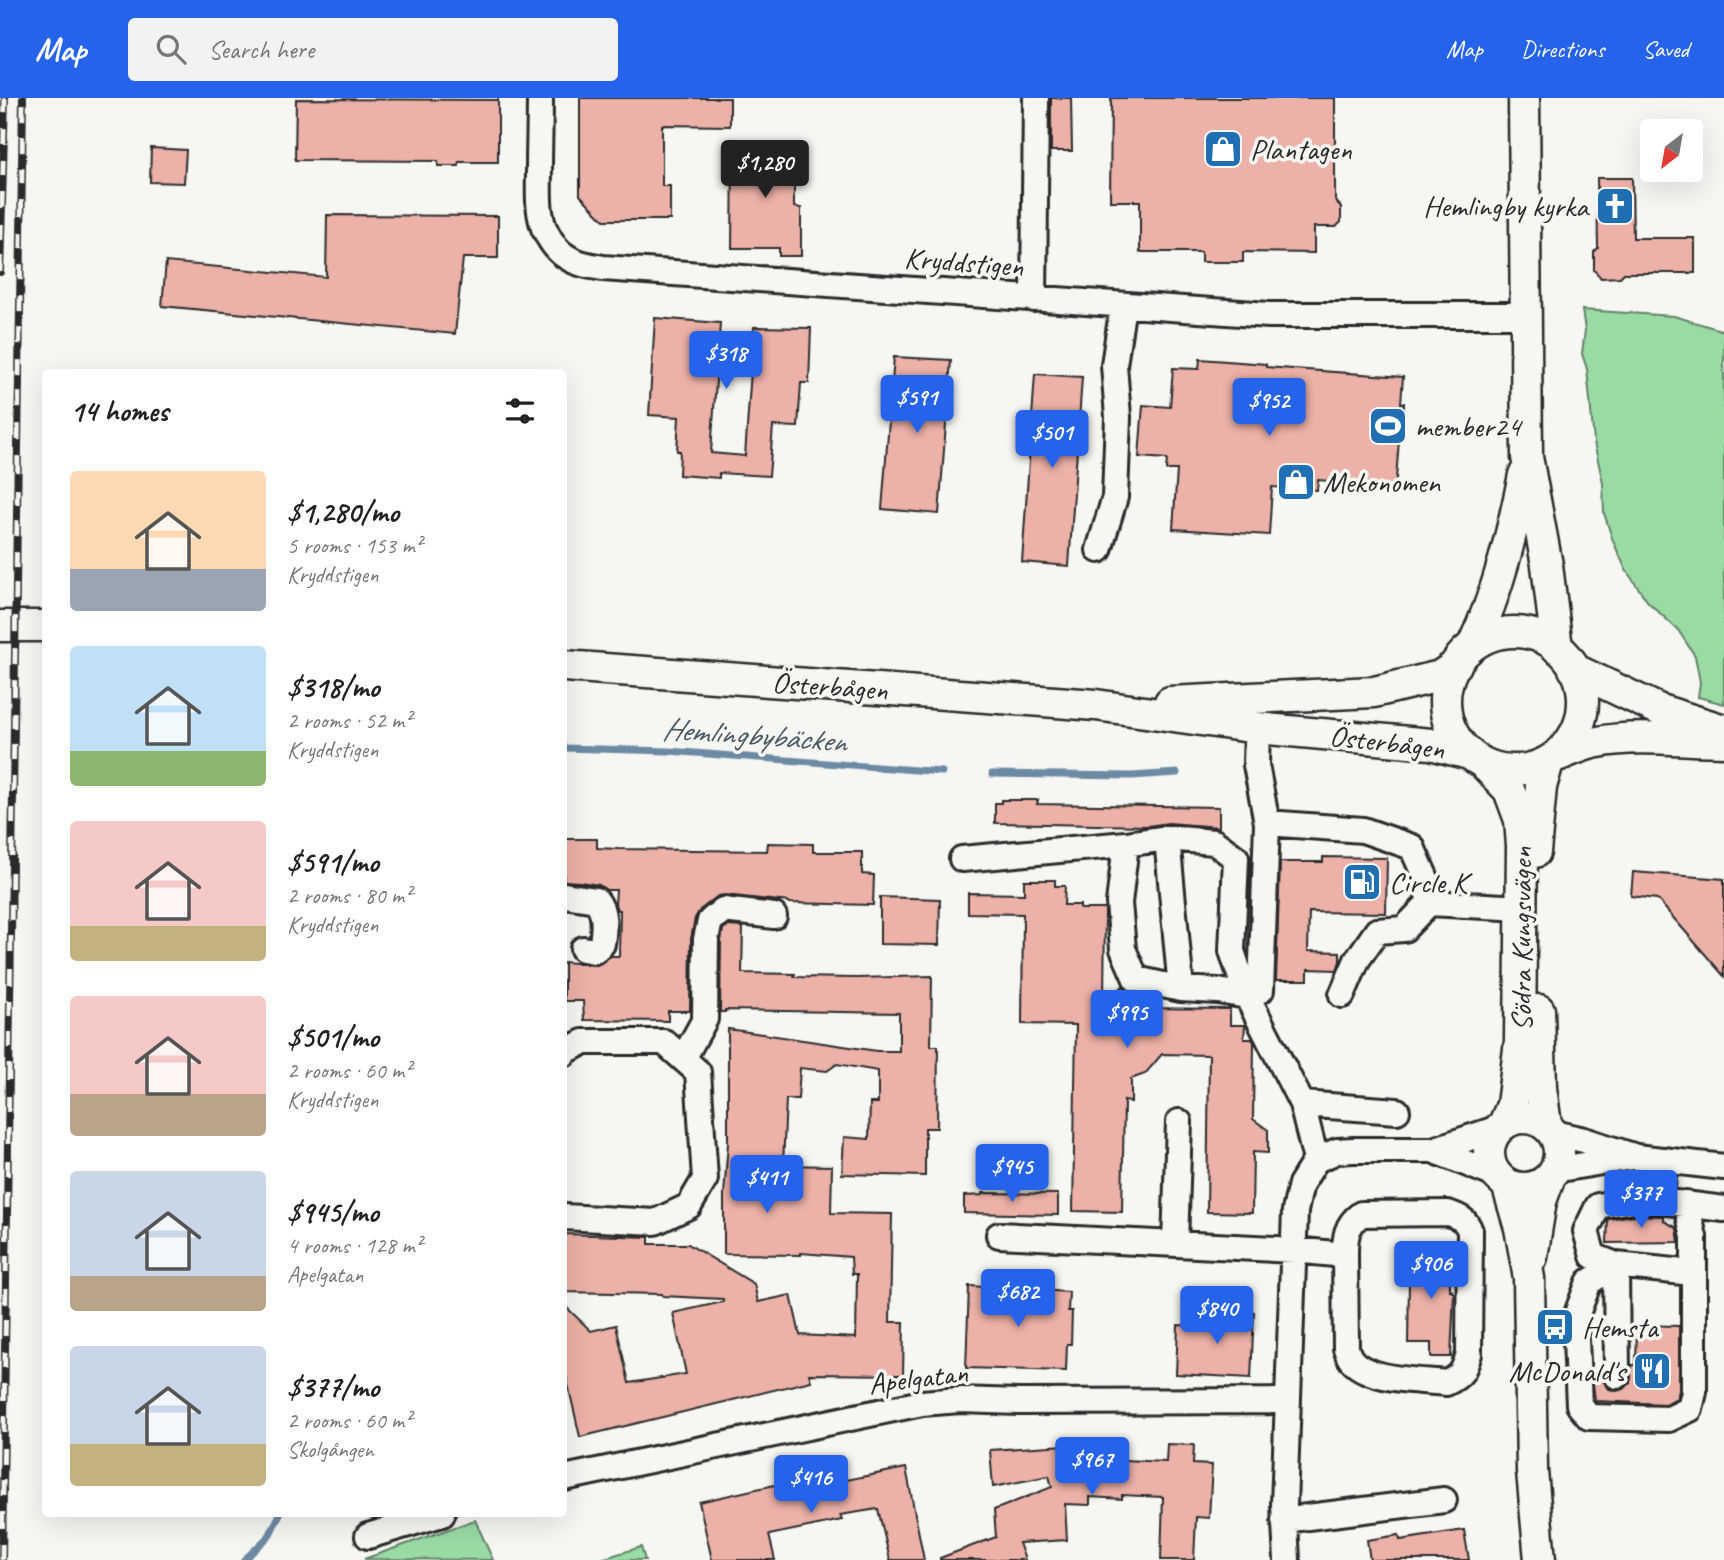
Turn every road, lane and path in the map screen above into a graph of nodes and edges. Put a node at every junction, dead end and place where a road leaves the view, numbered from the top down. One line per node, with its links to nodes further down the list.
1 (540, 98): 4 (street, Kryddstigen)
2 (1036, 98): 4 (street)
3 (1524, 98): 6 (main road)
4 (1034, 299): 5 (street, Kryddstigen)
5 (1123, 305): 6 (street, Kryddstigen); 8 (street)
6 (1526, 316): 7 (main road)
7 (1527, 457): 11 (main road); 12 (main road)
8 (1098, 550)
9 (0, 626): 10 (main road)
10 (42, 626)
11 (1464, 655): 12 (main road); 14 (main road, Österbågen); 18 (main road)
12 (1566, 658): 16 (main road); 19 (main road)
13 (567, 666): 14 (main road, Österbågen)
14 (1096, 705): 15 (main road, Österbågen)
15 (1257, 728): 18 (main road, Österbågen); 20 (street)
16 (1724, 730)
17 (1724, 741): 19 (main road)
18 (1477, 759): 19 (main road); 26 (main road, Södra Kungsvägen)
19 (1553, 759): 38 (main road, Södra Kungsvägen)
20 (1267, 823): 25 (street); 30 (street)
21 (1167, 838): 22 (street); 29 (street); 30 (street)
22 (1126, 844): 23 (street); 29 (street)
23 (962, 859)
24 (567, 895): 28 (street)
25 (1429, 903): 26 (street); 31 (street)
26 (1523, 908): 37 (main road, Södra Kungsvägen)
27 (774, 916): 33 (street)
28 (583, 949)
29 (1181, 989): 30 (street)
30 (1254, 993): 34 (street)
31 (1342, 995)
32 (567, 1050): 33 (street)
33 (683, 1059): 49 (street)
34 (1302, 1104): 35 (street); 41 (street)
35 (1396, 1111)
36 (1179, 1122): 51 (street)
37 (1502, 1126): 38 (main road); 39 (street); 45 (main road)
38 (1550, 1129): 40 (street); 44 (main road)
39 (1433, 1150): 41 (street); 45 (street)
40 (1636, 1157): 42 (street); 44 (street)
41 (1316, 1160): 52 (street)
42 (1664, 1160): 43 (street); 46 (street)
43 (1724, 1167)
44 (1551, 1175): 45 (main road); 56 (main road)
45 (1502, 1180): 56 (main road)
46 (1661, 1201): 47 (street); 54 (street)
47 (1686, 1203): 48 (street); 55 (street)
48 (1724, 1209)
49 (567, 1217)
50 (999, 1235): 51 (street)
51 (1175, 1244): 52 (street)
52 (1294, 1250): 53 (street); 58 (street)
53 (1345, 1255): 53 (street)
54 (1616, 1265): 55 (street); 55 (street); 57 (street)
55 (1693, 1273)
56 (1529, 1278): 65 (main road)
57 (1617, 1376)
58 (1287, 1401): 59 (street, Apelgatan); 62 (street)
59 (567, 1477)
60 (1444, 1500): 62 (street)
61 (432, 1517): 63 (street)
62 (1284, 1520): 64 (street)
63 (368, 1536)
64 (1287, 1560)
65 (1540, 1560)

